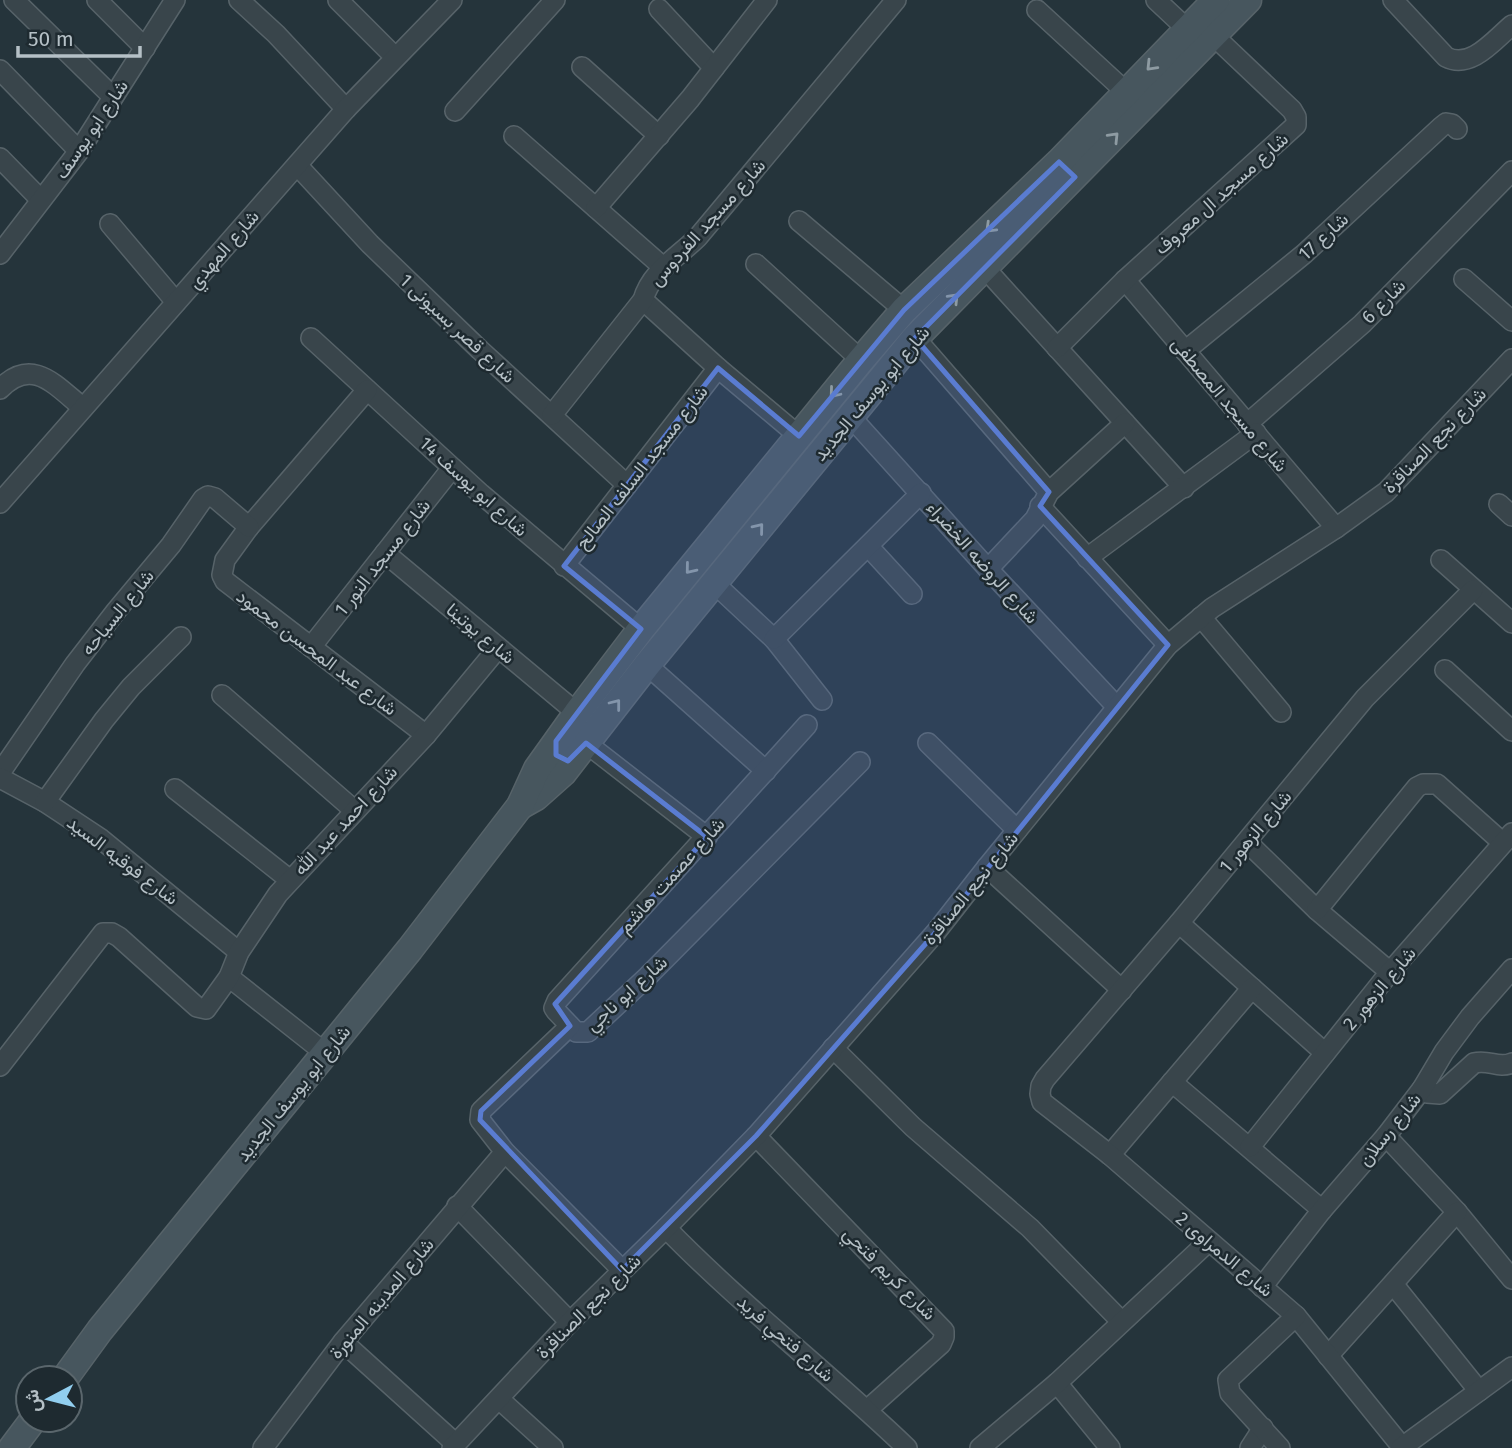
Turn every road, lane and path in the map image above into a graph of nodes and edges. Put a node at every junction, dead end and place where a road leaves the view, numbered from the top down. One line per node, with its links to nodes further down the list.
1 (14, 0): 25 (street)
2 (97, 0): 19 (street)
3 (175, 0): 19 (street, شارع ابو يوسف)
4 (239, 0): 26 (street)
5 (338, 0): 20 (street)
6 (452, 0): 20 (street, شارع المهدي)
7 (767, 0): 22 (street)
8 (896, 0): 42 (street, شارع مسجد الفردوس)
9 (1156, 0): 17 (street)
10 (1216, 0): 17 (street, شارع ابو يوسف الجديد)
11 (1248, 0): 18 (street, شارع ابو يوسف الجديد)
12 (1393, 0): 16 (street)
13 (553, 1): 27 (street)
14 (659, 9): 22 (street)
15 (1037, 10): 24 (street)
16 (1512, 25)
17 (1187, 29): 24 (street, شارع ابو يوسف الجديد, one-way to 24)
18 (1214, 36): 34 (street, شارع ابو يوسف الجديد, one-way to 18); 45 (street, شارع مسجد ال معروف)
19 (145, 48): 25 (street, شارع ابو يوسف)
20 (395, 57): 26 (street, شارع المهدي)
21 (582, 67): 30 (street)
22 (714, 68): 30 (street)
23 (0, 70): 31 (street)
24 (1126, 92): 34 (street, شارع ابو يوسف الجديد)
25 (113, 97): 31 (street, شارع ابو يوسف)
26 (346, 109): 33 (street, شارع المهدي)
27 (455, 111)
28 (1457, 129): 53 (street, شارع 17)
29 (514, 136): 37 (street)
30 (659, 136): 37 (street)
31 (79, 151): 36 (street, شارع ابو يوسف)
32 (0, 158): 36 (street)
33 (297, 165): 47 (street, شارع المهدي); 60 (street, شارع قصر بسيونى 1)
34 (1067, 169): 43 (street, شارع ابو يوسف الجديد); 48 (street, شارع ابو يوسف الجديد, one-way to 48)
35 (1512, 171): 63 (street, شارع 6)
36 (41, 200): 40 (street, شارع ابو يوسف)
37 (596, 208): 42 (street)
38 (799, 221): 48 (street)
39 (110, 224): 47 (street)
40 (2, 246)
41 (756, 264): 55 (street)
42 (663, 267): 46 (street, شارع مسجد الفردوس)
43 (984, 267): 51 (street, شارع ابو يوسف الجديد, one-way to 43); 52 (street)
44 (1464, 279): 49 (street)
45 (1125, 280): 52 (street, شارع مسجد ال معروف); 53 (street, شارع مسجد المصطفى)
46 (643, 300): 56 (street); 60 (street, شارع مسجد الفردوس)
47 (176, 302): 59 (street, شارع المهدي)
48 (904, 310): 55 (street, شارع ابو يوسف الجديد)
49 (1512, 321)
50 (311, 338): 58 (street, شارع ابو يوسف 14)
51 (915, 338): 61 (street, شارع ابو يوسف الجديد); 69 (street)
52 (1057, 348): 62 (street)
53 (1185, 351): 63 (street, شارع مسجد المصطفى)
54 (1512, 359): 72 (street, شارع نجع الصناقرة)
55 (861, 360): 64 (street, شارع ابو يوسف الجديد, one-way to 64)
56 (718, 368): 64 (street); 66 (street, شارع مسجد السلف الصالح)
57 (4, 385): 59 (street)
58 (368, 390): 65 (street, شارع ابو يوسف 14); 71 (street)
59 (82, 407): 70 (street, شارع المهدي)
60 (552, 415): 66 (street, شارع قصر بسيونى 1)
61 (850, 416): 68 (street, شارع الروضه الخضراء); 79 (street, شارع ابو يوسف الجديد, one-way to 61)
62 (1125, 423): 67 (street); 69 (street)
63 (1251, 429): 67 (street, شارع 6); 72 (street, شارع مسجد المصطفى)
64 (799, 436): 84 (street, شارع ابو يوسف الجديد, one-way to 84)
65 (452, 468): 74 (street, شارع مسجد النور 1); 77 (street, شارع ابو يوسف 14)
66 (627, 485): 77 (street, شارع مسجد السلف الصالح)
67 (1184, 488): 75 (street, شارع 6)
68 (921, 493): 73 (street); 78 (street, شارع الروضه الخضراء)
69 (1044, 499): 75 (street); 78 (street)
70 (0, 503)
71 (248, 527): 88 (street, شارع عبد المحسن محمود); 104 (street, شارع السياحه)
72 (1336, 528): 82 (street, شارع نجع الصناقرة)
73 (868, 546): 81 (street); 86 (street)
74 (385, 553): 88 (street, شارع مسجد النور 1); 89 (street, شارع يوتينا)
75 (1087, 558): 87 (street)
76 (1441, 561): 80 (street)
77 (564, 566): 84 (street, شارع ابو يوسف 14)
78 (988, 569): 94 (street, شارع الروضه الخضراء)
79 (714, 583): 86 (street); 90 (street, شارع ابو يوسف الجديد)
80 (1473, 590): 83 (street); 111 (street, شارع الزهور 1)
81 (912, 594)
82 (1200, 617): 87 (street, شارع نجع الصناقرة); 95 (street)
83 (1512, 623)
84 (641, 629): 96 (street, شارع ابو يوسف الجديد)
85 (181, 637): 106 (street)
86 (774, 639): 93 (street)
87 (1168, 645): 94 (street, شارع نجع الصناقرة)
88 (311, 647): 99 (street, شارع عبد المحسن محمود)
89 (498, 648): 96 (street, شارع يوتينا); 99 (street, شارع احمد عبد الله)
90 (647, 664): 101 (street, شارع ابو يوسف الجديد, one-way to 90); 103 (street)
91 (1445, 670): 98 (street)
92 (222, 695): 107 (street)
93 (822, 700)
94 (1117, 707): 108 (street, شارع نجع الصناقرة)
95 (1281, 712)
96 (577, 713): 101 (street, شارع ابو يوسف الجديد)
97 (807, 725): 103 (street, شارع عصمت هاشم)
98 (1512, 731)
99 (426, 735): 107 (street, شارع احمد عبد الله)
100 (928, 743): 108 (street)
101 (572, 748): 109 (street); 124 (street, شارع ابو يوسف الجديد)
102 (860, 762): 122 (street, شارع ابو ناجي)
103 (766, 771): 109 (street, شارع عصمت هاشم)
104 (0, 776): 106 (street, شارع فوقيه السيد)
105 (175, 789): 113 (street)
106 (45, 802): 116 (street, شارع فوقيه السيد)
107 (354, 810): 113 (street, شارع احمد عبد الله)
108 (1017, 830): 112 (street, شارع نجع الصناقرة)
109 (707, 836): 122 (street, شارع عصمت هاشم)
110 (1508, 838): 114 (street); 118 (street, شارع الزهور 2)
111 (1247, 842): 114 (street); 115 (street, شارع الزهور 1)
112 (987, 867): 121 (street); 123 (street, شارع نجع الصناقرة)
113 (290, 880): 116 (street, شارع احمد عبد الله)
114 (1317, 909): 118 (street)
115 (1179, 923): 120 (street); 121 (street, شارع الزهور 1)
116 (239, 952): 119 (street, شارع احمد عبد الله)
117 (1512, 969): 130 (street, شارع رسلان)
118 (1390, 972): 125 (street, شارع الزهور 2)
119 (229, 977): 124 (street); 127 (street, شارع احمد عبد الله)
120 (1252, 989): 125 (street); 129 (street)
121 (1122, 990): 128 (street, شارع الزهور 1)
122 (570, 1026): 134 (street, شارع ابو ناجي)
123 (833, 1048): 131 (street, شارع نجع الصناقرة); 146 (street)
124 (325, 1053): 150 (street, شارع ابو يوسف الجديد)
125 (1325, 1053): 133 (street, شارع الزهور 2)
126 (1512, 1063): 130 (street)
127 (0, 1066)
128 (1045, 1079): 135 (street, شارع الدمراوى 2)
129 (1172, 1082): 133 (street); 135 (street)
130 (1422, 1089): 132 (street, شارع رسلان)
131 (755, 1136): 139 (street, شارع نجع الصناقرة); 155 (street, شارع كريم فتحي)
132 (1386, 1136): 137 (street, شارع رسلان); 138 (street)
133 (1250, 1147): 137 (street)
134 (505, 1152): 136 (street, شارع المدينه المنورة); 141 (street, شارع ابو ناجي)
135 (1110, 1155): 140 (street, شارع الدمراوى 2)
136 (457, 1206): 147 (street); 148 (street, شارع المدينه المنورة)
137 (1322, 1210): 144 (street, شارع رسلان)
138 (1457, 1212): 142 (street); 143 (street)
139 (666, 1228): 141 (street, شارع نجع الصناقرة); 155 (street, شارع فتحي فريد)
140 (1209, 1241): 144 (street, شارع الدمراوى 2); 146 (street)
141 (622, 1270): 147 (street, شارع نجع الصناقرة)
142 (1512, 1279)
143 (1394, 1284): 149 (street); 153 (street)
144 (1262, 1287): 145 (street, شارع الدمراوى 2)
145 (1296, 1316): 149 (street, شارع الدمراوى 2); 156 (street)
146 (1121, 1321): 152 (street)
147 (570, 1322): 154 (street, شارع نجع الصناقرة)
148 (343, 1342): 157 (street); 158 (street, شارع المدينه المنورة)
149 (1328, 1356): 165 (street, شارع الدمراوى 2)
150 (75, 1364)
151 (1512, 1367): 153 (street)
152 (1057, 1383): 161 (street); 162 (street)
153 (1479, 1391): 165 (street)
154 (499, 1399): 157 (street, شارع نجع الصناقرة); 159 (street)
155 (867, 1410): 160 (street, شارع فتحي فريد)
156 (1263, 1428): 163 (street); 164 (street)
157 (454, 1446)
158 (263, 1448)
159 (553, 1448)
160 (907, 1448)
161 (980, 1448)
162 (1110, 1448)
163 (1250, 1448)
164 (1280, 1448)
165 (1402, 1448)

